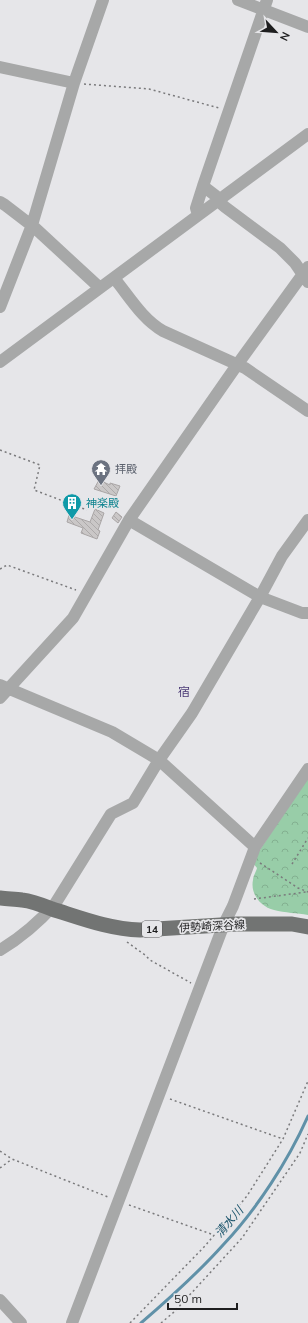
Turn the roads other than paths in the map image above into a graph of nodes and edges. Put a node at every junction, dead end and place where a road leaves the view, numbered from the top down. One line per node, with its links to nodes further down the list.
1 (104, 0): 6 (street)
2 (238, 0): 3 (street)
3 (266, 5): 4 (street); 8 (street)
4 (308, 27)
5 (0, 67): 6 (street)
6 (74, 83): 12 (street)
7 (308, 134): 9 (street)
8 (203, 186): 9 (street); 11 (street)
9 (218, 200): 11 (street); 13 (street)
10 (0, 202): 12 (street)
11 (198, 215): 14 (street)
12 (32, 225): 15 (street); 16 (street)
13 (306, 274): 18 (street)
14 (114, 278): 15 (street); 18 (street)
15 (100, 288): 17 (street)
16 (0, 307)
17 (0, 362)
18 (237, 364): 19 (street); 20 (street)
19 (308, 411)
20 (129, 520): 22 (street); 24 (street)
21 (308, 520): 22 (street)
22 (260, 597): 23 (street); 26 (street)
23 (308, 613)
24 (4, 687): 25 (street); 26 (street)
25 (0, 698)
26 (159, 760): 28 (street); 30 (street)
27 (308, 769): 28 (street)
28 (255, 847): 31 (street)
29 (0, 898): 30 (main road, 伊勢崎深谷線 / 14)
30 (51, 908): 31 (main road, 伊勢崎深谷線 / 14); 33 (street)
31 (224, 924): 32 (main road, 伊勢崎深谷線 / 14); 35 (street)
32 (308, 927)
33 (0, 950)
34 (0, 1300): 36 (street)
35 (72, 1322)
36 (20, 1323)

